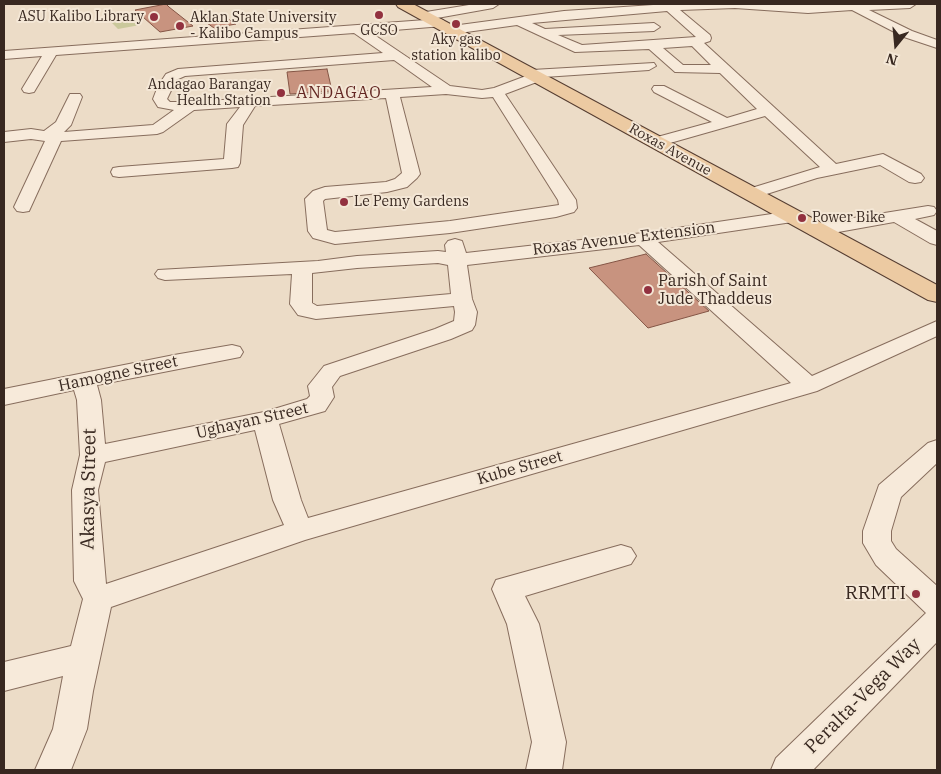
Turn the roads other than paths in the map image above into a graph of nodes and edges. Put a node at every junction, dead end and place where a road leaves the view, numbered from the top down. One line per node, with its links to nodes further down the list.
1 (403, 4): 12 (main road, Roxas Avenue)
2 (493, 4): 12 (street)
3 (735, 4): 5 (street); 7 (street); 10 (street)
4 (910, 4): 5 (street)
5 (850, 5): 20 (street)
6 (634, 6): 7 (street); 8 (street); 13 (street)
7 (672, 6): 18 (street)
8 (590, 10): 9 (street); 15 (street)
9 (564, 15): 11 (street); 17 (street)
10 (764, 20)
11 (518, 21): 12 (street); 16 (street)
12 (439, 23): 14 (street); 27 (main road, Roxas Avenue)
13 (654, 26): 15 (street); 19 (street)
14 (357, 29): 22 (street); 24 (street)
15 (615, 29): 17 (street)
16 (542, 32): 17 (street); 21 (street)
17 (580, 32)
18 (695, 42): 19 (street); 26 (street)
19 (671, 44): 21 (street)
20 (937, 44)
21 (652, 45): 26 (street)
22 (52, 51): 23 (street); 29 (street)
23 (4, 55)
24 (397, 56): 30 (street); 35 (street)
25 (649, 66): 27 (street)
26 (724, 69): 36 (street)
27 (535, 76): 31 (street); 40 (main road, Roxas Avenue)
28 (658, 88): 37 (street)
29 (29, 89)
30 (446, 90): 31 (street); 32 (street)
31 (497, 92): 51 (street)
32 (392, 94): 34 (street); 51 (street)
33 (75, 97): 38 (street)
34 (249, 104): 35 (street); 44 (street)
35 (190, 106): 38 (street)
36 (768, 111): 37 (street); 43 (street)
37 (724, 122): 40 (street)
38 (52, 136): 39 (street); 47 (street)
39 (4, 137)
40 (656, 142): 46 (main road, Roxas Avenue)
41 (900, 154): 42 (street)
42 (883, 159): 43 (street); 45 (street)
43 (833, 170): 46 (street)
44 (119, 172)
45 (915, 178)
46 (751, 194): 49 (main road, Roxas Avenue)
47 (23, 206)
48 (928, 211): 50 (street)
49 (792, 216): 52 (main road, Roxas Avenue); 53 (street, Roxas Avenue Extension)
50 (897, 216): 52 (street); 54 (street)
51 (450, 227): 55 (street, Ughayan Street)
52 (816, 230): 58 (main road, Roxas Avenue)
53 (643, 239): 55 (street, Roxas Avenue Extension); 63 (street)
54 (937, 239)
55 (456, 260): 56 (street, Roxas Avenue Extension); 59 (street, Ughayan Street)
56 (302, 267): 57 (street, Roxas Avenue Extension); 59 (street)
57 (165, 274)
58 (937, 295)
59 (462, 299): 65 (street, Ughayan Street)
60 (937, 328): 63 (street, Kube Street)
61 (232, 352): 62 (street, Hamogne Street)
62 (84, 381): 64 (street, Hamogne Street); 67 (street, Akasya Street)
63 (809, 386): 68 (street, Kube Street)
64 (4, 397)
65 (265, 420): 67 (street, Ughayan Street); 68 (street)
66 (937, 449): 71 (street)
67 (93, 455): 70 (street, Akasya Street)
68 (300, 531): 70 (street, Kube Street)
69 (621, 556): 76 (street)
70 (98, 599): 73 (street)
71 (937, 604)
72 (937, 622): 77 (street, Peralta-Vega Way)
73 (84, 657): 74 (street); 75 (street)
74 (4, 676)
75 (54, 770)
76 (544, 770)
77 (789, 770)

